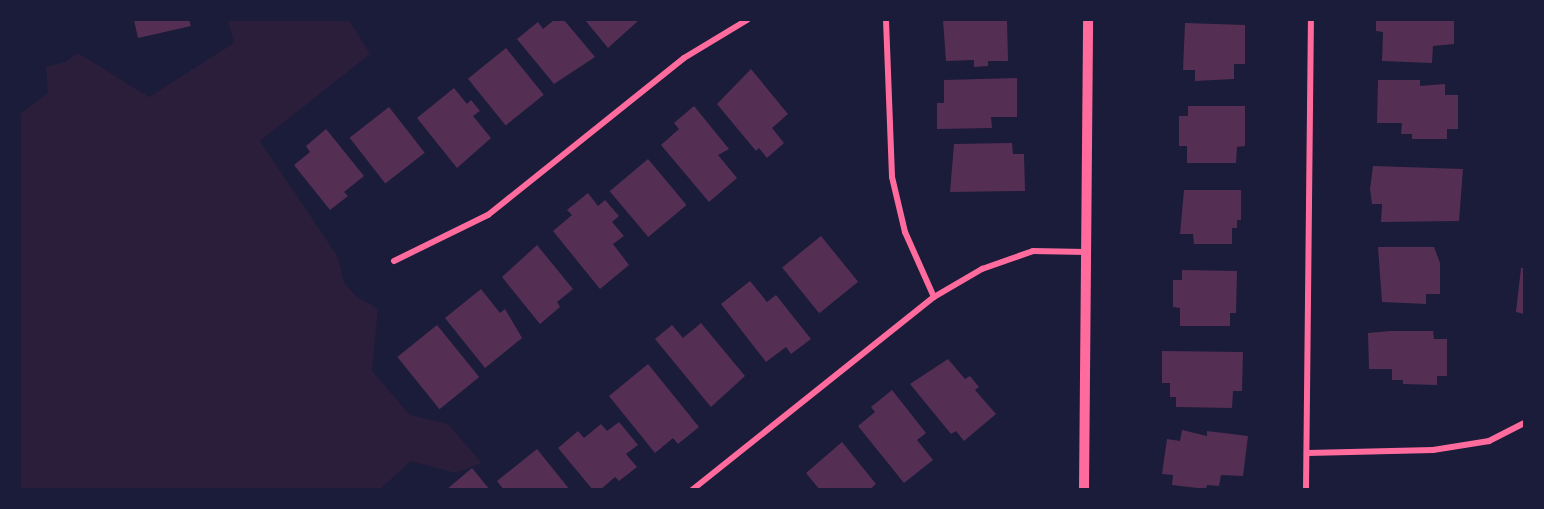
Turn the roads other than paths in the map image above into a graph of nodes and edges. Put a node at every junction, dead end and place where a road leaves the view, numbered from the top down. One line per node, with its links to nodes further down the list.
1 (747, 20): 6 (street)
2 (886, 20): 7 (street)
3 (1088, 20): 5 (street)
4 (1311, 20): 9 (street)
5 (1086, 252): 7 (street); 11 (street)
6 (394, 261)
7 (934, 297): 10 (street)
8 (1524, 423): 9 (street)
9 (1308, 453): 12 (street)
10 (692, 489)
11 (1084, 489)
12 (1306, 489)

